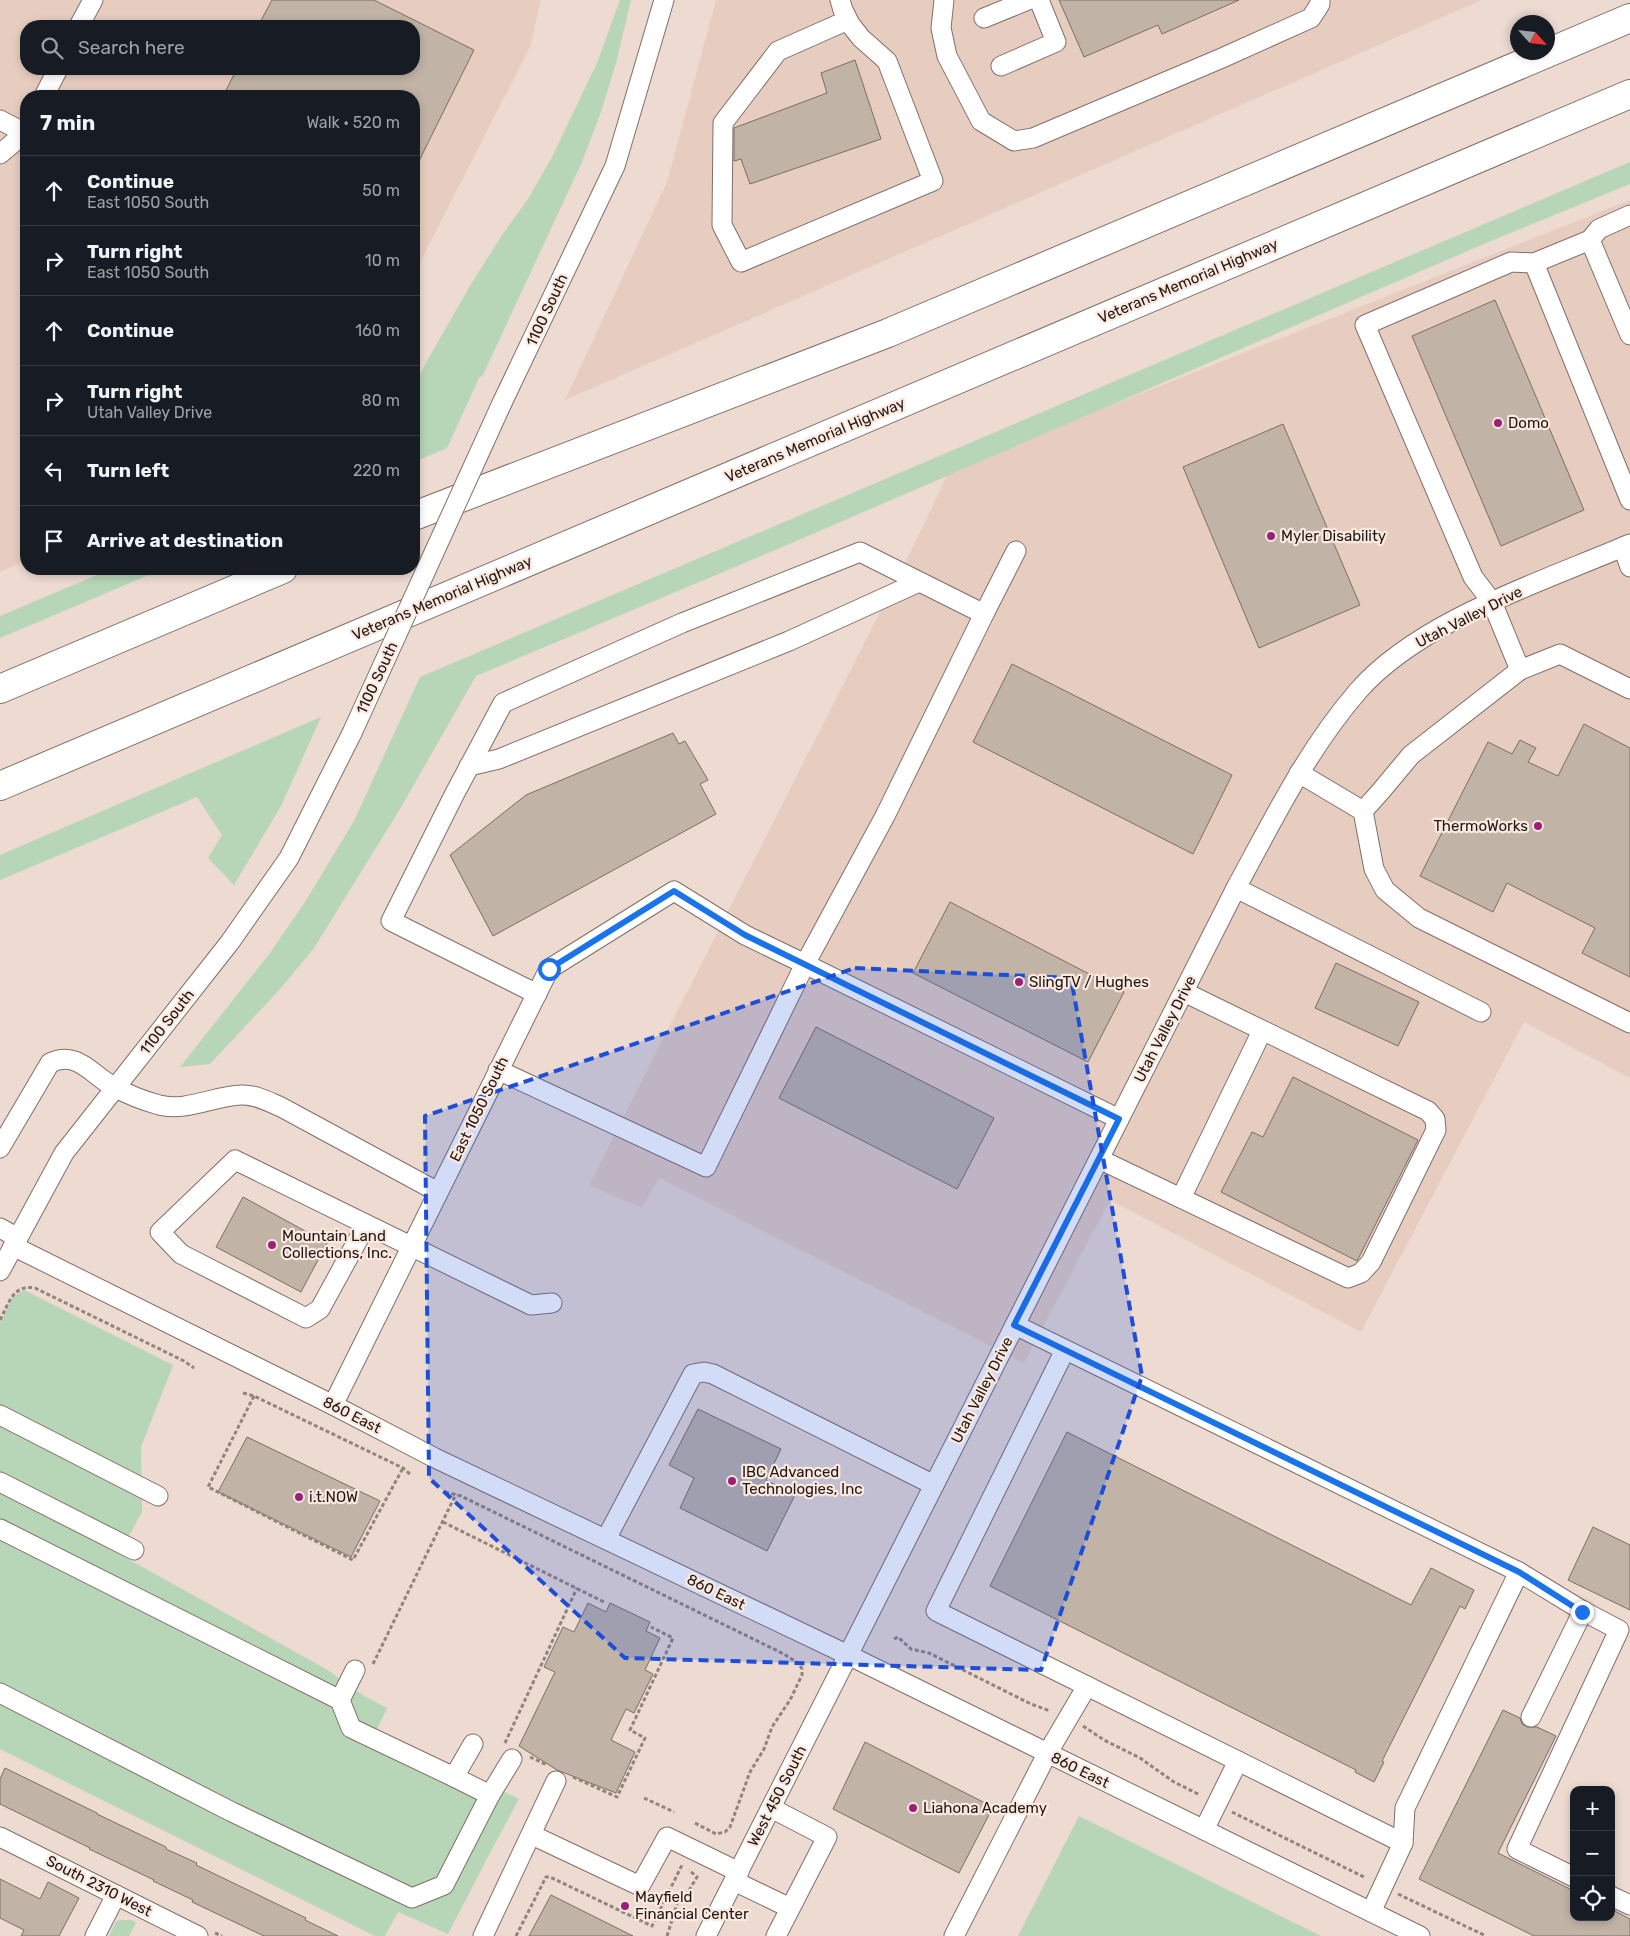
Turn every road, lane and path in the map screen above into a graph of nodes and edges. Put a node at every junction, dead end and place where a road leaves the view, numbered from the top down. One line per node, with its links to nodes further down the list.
1 (93, 0): 10 (street)
2 (664, 0): 50 (street, 1100 South, bridge)
3 (840, 0): 11 (street)
4 (944, 0): 7 (street)
5 (1028, 0): 9 (street)
6 (1039, 0): 13 (street)
7 (1320, 0)
8 (1630, 12): 12 (highway)
9 (984, 18)
10 (82, 20)
11 (848, 20): 11 (street)
12 (1618, 23): 27 (highway)
13 (1001, 66)
14 (55, 75): 15 (street)
15 (47, 90)
16 (1630, 94): 40 (highway, Veterans Memorial Highway)
17 (0, 120): 18 (street)
18 (20, 129)
19 (20, 137): 20 (street)
20 (0, 154)
21 (1630, 215): 22 (street)
22 (1590, 240): 23 (street); 24 (street)
23 (1534, 263): 25 (street); 33 (street)
24 (1630, 336)
25 (1626, 478): 26 (street)
26 (1630, 500)
27 (420, 514)
28 (1626, 546): 30 (street); 33 (street, Utah Valley Drive)
29 (1016, 551): 34 (street)
30 (1630, 567)
31 (268, 575): 37 (highway)
32 (919, 582): 34 (street); 38 (street); 38 (street)
33 (1492, 602): 35 (street); 39 (street, Utah Valley Drive)
34 (984, 614): 43 (street)
35 (1520, 670): 36 (street); 41 (street)
36 (1630, 689)
37 (0, 690)
38 (469, 766): 45 (street)
39 (1300, 772): 41 (street); 42 (street, Utah Valley Drive)
40 (0, 786)
41 (1363, 810): 47 (street)
42 (1236, 888): 44 (street, Utah Valley Drive); 46 (street)
43 (805, 964): 45 (street, East 1050 South); 49 (street); 51 (street)
44 (1184, 992): 48 (street); 51 (street, Utah Valley Drive)
45 (537, 994): 49 (street, East 1050 South)
46 (1481, 1012)
47 (1630, 1023)
48 (1262, 1030): 55 (street); 55 (street)
49 (498, 1070): 54 (street, East 1050 South)
50 (115, 1088): 52 (street); 54 (street); 58 (street, 1100 South)
51 (1119, 1119): 53 (street, Utah Valley Drive)
52 (0, 1148)
53 (1099, 1159): 55 (street); 63 (street, Utah Valley Drive)
54 (438, 1192): 59 (street, East 1050 South)
55 (1180, 1198)
56 (366, 1225): 56 (street); 59 (street)
57 (0, 1228): 58 (street, 860 East)
58 (16, 1242): 60 (street, 1100 South); 68 (street, 860 East)
59 (411, 1247): 61 (street); 68 (street, East 1050 South)
60 (0, 1271)
61 (552, 1303)
62 (0, 1320): 65 (path)
63 (1014, 1325): 64 (street); 73 (street, Utah Valley Drive)
64 (1065, 1350): 81 (street); 90 (street)
65 (194, 1368)
66 (243, 1393): 67 (path)
67 (254, 1396): 70 (path); 70 (path)
68 (333, 1405): 79 (street, 860 East)
69 (0, 1415): 76 (street)
70 (403, 1468): 71 (path)
71 (411, 1475)
72 (0, 1482): 80 (street)
73 (934, 1485): 79 (street); 88 (street, Utah Valley Drive)
74 (445, 1492): 75 (path)
75 (456, 1494): 77 (path); 108 (path)
76 (158, 1496)
77 (443, 1522): 82 (path); 89 (path)
78 (0, 1529): 92 (street)
79 (606, 1539): 88 (street, 860 East)
80 (134, 1550)
81 (1519, 1572): 84 (street); 112 (street)
82 (578, 1588): 83 (path); 98 (path)
83 (606, 1603)
84 (1582, 1612): 86 (street); 94 (street)
85 (651, 1627): 100 (path)
86 (1624, 1633): 115 (street)
87 (894, 1639): 93 (path)
88 (848, 1655): 97 (street, 860 East); 105 (street, West 450 South)
89 (362, 1671): 92 (street)
90 (1088, 1686): 97 (street); 99 (street)
91 (0, 1693): 103 (street)
92 (340, 1700): 101 (street)
93 (1051, 1712)
94 (1531, 1717)
95 (1084, 1727): 102 (path)
96 (473, 1744): 101 (street)
97 (1047, 1754): 109 (street, 860 East); 130 (street)
98 (518, 1755): 100 (path); 103 (street)
99 (1238, 1761): 109 (street); 112 (street)
100 (559, 1774): 110 (street)
101 (454, 1777): 103 (street)
102 (1198, 1793)
103 (490, 1795)
104 (644, 1798): 106 (path)
105 (771, 1808): 114 (street, West 450 South); 120 (street)
106 (674, 1812)
107 (1235, 1813): 113 (path)
108 (693, 1822)
109 (1204, 1830): 121 (street, 860 East)
110 (532, 1835): 114 (street); 125 (street)
111 (0, 1837): 116 (street, South 2310 West)
112 (1403, 1843): 121 (street)
113 (1356, 1873)
114 (736, 1876): 120 (street); 128 (street, West 450 South)
115 (1572, 1876)
116 (116, 1895): 123 (street); 124 (street, South 2310 West)
117 (1401, 1895): 132 (path)
118 (1615, 1898): 119 (street)
119 (1630, 1905)
120 (790, 1908): 129 (street)
121 (1371, 1912): 122 (street, 860 East)
122 (1384, 1928): 131 (street, 860 East)
123 (95, 1936)
124 (198, 1936)
125 (483, 1936)
126 (516, 1936): 127 (path)
127 (667, 1936)
128 (706, 1936)
129 (776, 1936)
130 (954, 1936)
131 (1420, 1936)
132 (1486, 1936)

